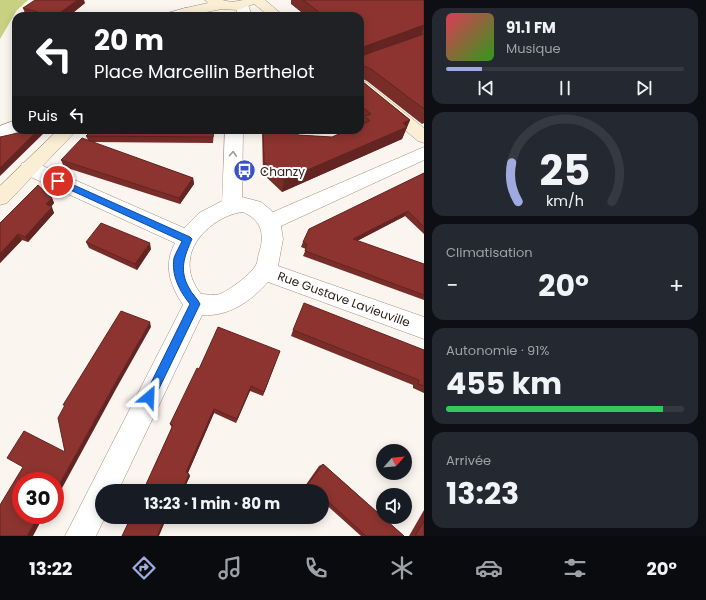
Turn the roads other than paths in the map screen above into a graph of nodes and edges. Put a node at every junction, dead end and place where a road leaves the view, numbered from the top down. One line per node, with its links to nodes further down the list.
1 (201, 0): 5 (main road)
2 (257, 0): 7 (main road)
3 (216, 2): 4 (main road); 6 (main road)
4 (246, 7)
5 (184, 12)
6 (188, 12)
7 (273, 12)
8 (364, 88): 13 (main road)
9 (12, 128): 10 (street)
10 (0, 133)
11 (64, 134): 15 (main road)
12 (234, 134): 17 (street, one-way to 12)
13 (424, 137)
14 (424, 153): 18 (street)
15 (29, 168): 16 (main road); 19 (street)
16 (0, 198)
17 (232, 206): 18 (street); 19 (street)
18 (270, 222): 20 (street)
19 (187, 239): 21 (street)
20 (264, 271): 21 (street); 22 (street, Rue Gustave Lavieuville)
21 (195, 304): 23 (street)
22 (424, 328)
23 (106, 484)
24 (95, 506): 25 (street)
25 (80, 536)

